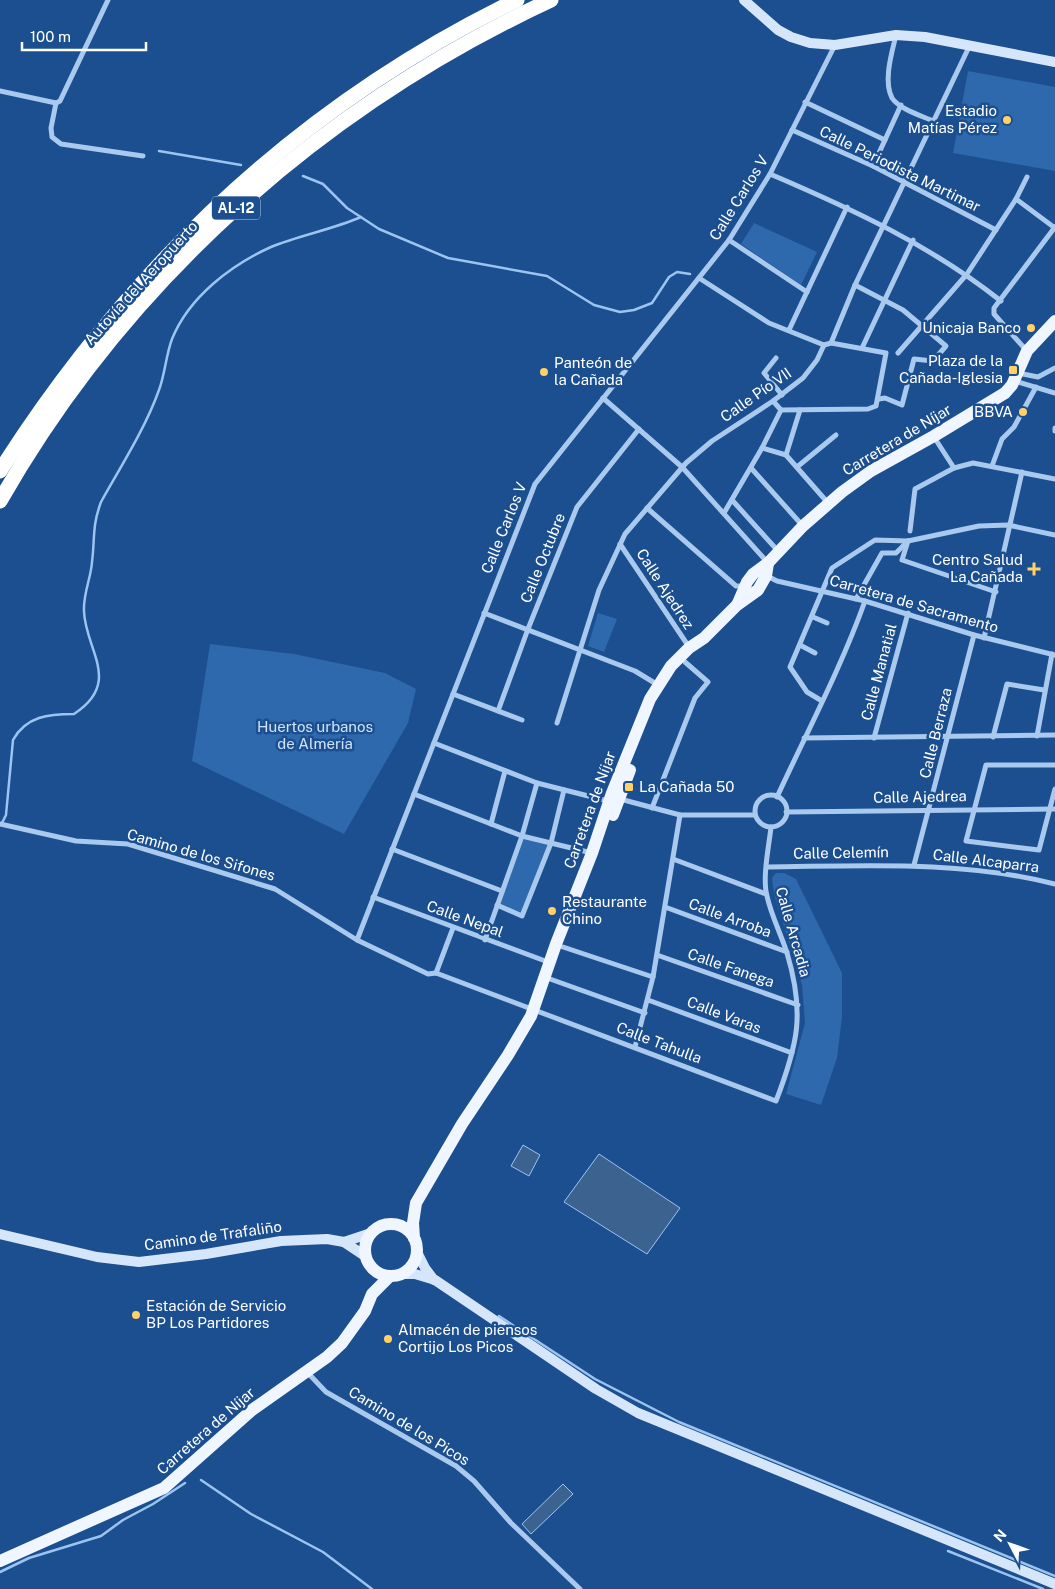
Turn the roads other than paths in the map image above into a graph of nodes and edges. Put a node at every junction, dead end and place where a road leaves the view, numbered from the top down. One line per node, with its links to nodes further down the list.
1 (108, 0): 11 (street)
2 (518, 0): 63 (highway, Autovía del Aeropuerto / AL-12)
3 (551, 0): 67 (highway, Autovía del Aeropuerto / AL-12)
4 (744, 0): 6 (main road)
5 (896, 35): 6 (main road); 7 (main road); 12 (street)
6 (835, 45): 10 (street, Calle Carlos V)
7 (969, 47): 8 (main road); 13 (street)
8 (1055, 62)
9 (0, 91): 11 (street)
10 (805, 102): 14 (street, Calle Carlos V); 15 (street)
11 (56, 103): 16 (street)
12 (901, 105): 13 (street); 15 (street)
13 (934, 121): 20 (street)
14 (792, 130): 17 (street, Calle Periodista Martimar); 18 (street, Calle Carlos V)
15 (885, 140): 17 (street)
16 (143, 156)
17 (873, 166): 20 (street, Calle Periodista Martimar)
18 (770, 174): 22 (street); 26 (street, Calle Carlos V)
19 (1027, 177): 21 (street)
20 (906, 182): 23 (street); 25 (street, Calle Periodista Martimar)
21 (1016, 199): 24 (street); 25 (street)
22 (847, 207): 23 (street); 31 (street)
23 (884, 225): 27 (street); 30 (street)
24 (1055, 228): 33 (street)
25 (996, 230): 28 (street)
26 (729, 240): 29 (street, Calle Carlos V); 31 (street)
27 (913, 240): 28 (street); 32 (street)
28 (968, 274): 33 (street); 35 (street)
29 (699, 278): 36 (street); 48 (street, Calle Carlos V)
30 (855, 285): 32 (street); 38 (street)
31 (807, 292): 36 (street)
32 (884, 300): 35 (street); 39 (street)
33 (1001, 301): 40 (street)
34 (1055, 321): 40 (main road, Carretera de Níjar)
35 (922, 325): 41 (street); 49 (street)
36 (789, 330): 37 (street)
37 (824, 344): 38 (street); 47 (street, Calle Pío VII)
38 (832, 344): 39 (street)
39 (862, 348): 49 (street)
40 (1027, 351): 44 (main road, Carretera de Níjar)
41 (898, 353)
42 (776, 358): 47 (street)
43 (1055, 368): 44 (street)
44 (1016, 377): 45 (street); 55 (main road, Carretera de Níjar)
45 (1036, 387): 46 (street); 58 (street)
46 (1055, 393)
47 (782, 394): 50 (street, Calle Pío VII)
48 (603, 398): 53 (street); 84 (street, Calle Carlos V)
49 (879, 400): 52 (street)
50 (773, 401): 51 (street); 59 (street, Calle Pío VII)
51 (781, 410): 52 (street); 56 (street)
52 (800, 410): 57 (street)
53 (639, 430): 59 (street); 88 (street, Calle Octubre)
54 (836, 435): 60 (street)
55 (934, 436): 62 (street); 68 (main road, Carretera de Níjar)
56 (762, 448): 57 (street); 61 (street)
57 (786, 455): 60 (street)
58 (992, 466): 62 (street); 64 (street)
59 (682, 467): 69 (street, Calle Pío VII); 70 (street)
60 (797, 467): 68 (street)
61 (751, 468): 66 (street); 71 (street)
62 (954, 468): 73 (street)
63 (0, 471)
64 (1022, 472): 65 (street); 72 (street)
65 (1055, 479)
66 (732, 500): 70 (street); 77 (street)
67 (0, 501)
68 (828, 503): 71 (main road, Carretera de Níjar)
69 (647, 508): 76 (street, Calle Pío VII); 79 (street)
70 (724, 514): 78 (street)
71 (803, 526): 77 (main road, Carretera de Níjar)
72 (1008, 526): 74 (street); 75 (street); 81 (street)
73 (910, 531)
74 (1055, 535)
75 (908, 541): 80 (street); 81 (street); 82 (street)
76 (620, 544): 93 (street, Calle Ajedrez); 94 (street, Calle Pío VII)
77 (778, 552): 78 (main road, Carretera de Níjar)
78 (765, 571): 79 (main road, Carretera de Níjar); 80 (street, Carretera de Sacramento)
79 (747, 590): 90 (main road, Carretera de Níjar)
80 (823, 592): 82 (street, Carretera de Sacramento); 86 (street)
81 (996, 592): 91 (street)
82 (856, 599): 83 (street, Carretera de Sacramento)
83 (865, 600): 85 (street, Carretera de Sacramento); 101 (street)
84 (484, 613): 88 (street); 100 (street, Calle Carlos V)
85 (908, 613): 89 (street, Carretera de Sacramento); 110 (street, Calle Manatial)
86 (812, 617): 87 (street); 92 (street)
87 (827, 623)
88 (528, 629): 94 (street); 102 (street, Calle Octubre)
89 (974, 635): 91 (street, Carretera de Sacramento); 107 (street, Calle Berraza)
90 (704, 638): 93 (main road, Carretera de Níjar); 97 (main road, Carretera de Níjar)
91 (984, 638): 96 (street, Carretera de Sacramento)
92 (800, 645): 95 (street); 101 (street)
93 (689, 648): 98 (main road, Carretera de Níjar)
94 (580, 650): 98 (street); 104 (street, Calle Pío VII)
95 (815, 652)
96 (1053, 655): 99 (street)
97 (685, 662): 119 (main road, Carretera de Níjar); 120 (street)
98 (658, 685): 119 (main road, Carretera de Níjar)
99 (1044, 690): 106 (street); 108 (street)
100 (453, 694): 102 (street); 111 (street, Calle Carlos V)
101 (822, 702): 109 (street)
102 (498, 711): 103 (street)
103 (522, 720)
104 (557, 723)
105 (1055, 735): 106 (street)
106 (1037, 736): 108 (street)
107 (948, 737): 108 (street); 110 (street); 123 (street, Calle Berraza)
108 (993, 737)
109 (804, 738): 110 (street); 118 (street)
110 (874, 738)
111 (434, 743): 113 (street); 117 (street, Calle Carlos V)
112 (1055, 766): 121 (street)
113 (505, 771): 114 (street); 128 (street)
114 (537, 783): 116 (street); 130 (street)
115 (1055, 789): 122 (street)
116 (564, 790): 119 (street); 131 (street)
117 (414, 794): 128 (street); 132 (street, Calle Carlos V)
118 (777, 797): 124 (street); 126 (street)
119 (614, 800): 120 (street); 133 (main road, Carretera de Níjar); 146 (main road, Carretera de Níjar)
120 (652, 808): 125 (street)
121 (974, 809): 122 (street, Calle Ajedrea); 122 (street); 123 (street, Calle Ajedrea)
122 (1053, 809)
123 (930, 810): 124 (street, Calle Ajedrea); 135 (street, Calle Berraza)
124 (786, 812): 129 (street)
125 (680, 815): 126 (street); 134 (street)
126 (755, 815): 129 (street)
127 (0, 824): 144 (street, Camino de los Sifones)
128 (491, 824): 130 (street)
129 (771, 827): 136 (street, Calle Arcadia)
130 (522, 836): 131 (street); 138 (street)
131 (551, 843): 133 (street); 141 (street)
132 (392, 849): 138 (street); 140 (street, Calle Carlos V)
133 (592, 854): 149 (main road, Carretera de Níjar)
134 (673, 859): 139 (street); 142 (street)
135 (914, 865): 136 (street, Calle Celemín); 137 (street, Calle Alcaparra)
136 (767, 867): 139 (street, Calle Arcadia)
137 (1055, 884)
138 (502, 891): 141 (street)
139 (766, 894): 147 (street, Calle Arcadia)
140 (373, 897): 143 (street, Calle Nepal); 144 (street, Calle Carlos V)
141 (497, 906): 145 (street)
142 (665, 907): 147 (street, Calle Arroba); 148 (street)
143 (452, 928): 145 (street, Calle Nepal); 150 (street)
144 (358, 940): 150 (street, Camino de los Sifones)
145 (485, 940): 149 (street, Calle Nepal)
146 (563, 947): 151 (street); 152 (main road, Carretera de Níjar)
147 (787, 952): 154 (street, Calle Arcadia)
148 (656, 955): 151 (street); 154 (street, Calle Fanega)
149 (549, 962): 155 (main road, Carretera de Níjar)
150 (436, 973): 155 (street, Calle Tahulla)
151 (653, 977): 153 (street)
152 (550, 980): 155 (main road, Carretera de Níjar); 156 (street)
153 (648, 1000): 156 (street); 158 (street, Calle Varas)
154 (798, 1004): 158 (street, Calle Arcadia)
155 (533, 1011): 157 (street, Calle Tahulla); 160 (main road, Carretera de Níjar)
156 (645, 1013): 157 (street)
157 (635, 1047): 159 (street, Calle Tahulla)
158 (792, 1053): 159 (street, Calle Arcadia)
159 (776, 1101)
160 (416, 1204): 161 (main road, Carretera de Níjar); 164 (main road, Carretera de Níjar)
161 (392, 1224): 162 (main road); 164 (main road)
162 (371, 1233): 165 (main road, Camino de Trafaliño); 167 (main road)
163 (0, 1234): 165 (main road, Camino de Trafaliño)
164 (414, 1238): 166 (main road)
165 (344, 1242): 167 (main road, Camino de Trafaliño)
166 (417, 1252): 168 (main road); 169 (main road)
167 (368, 1262): 168 (main road); 170 (main road, Carretera de Níjar)
168 (395, 1275): 169 (main road); 170 (main road, Carretera de Níjar)
169 (435, 1280): 173 (main road)
170 (372, 1294): 171 (main road, Carretera de Níjar)
171 (306, 1372): 172 (main road, Carretera de Níjar); 174 (street, Camino de los Picos)
172 (0, 1560)
173 (1055, 1584)
174 (580, 1589)

